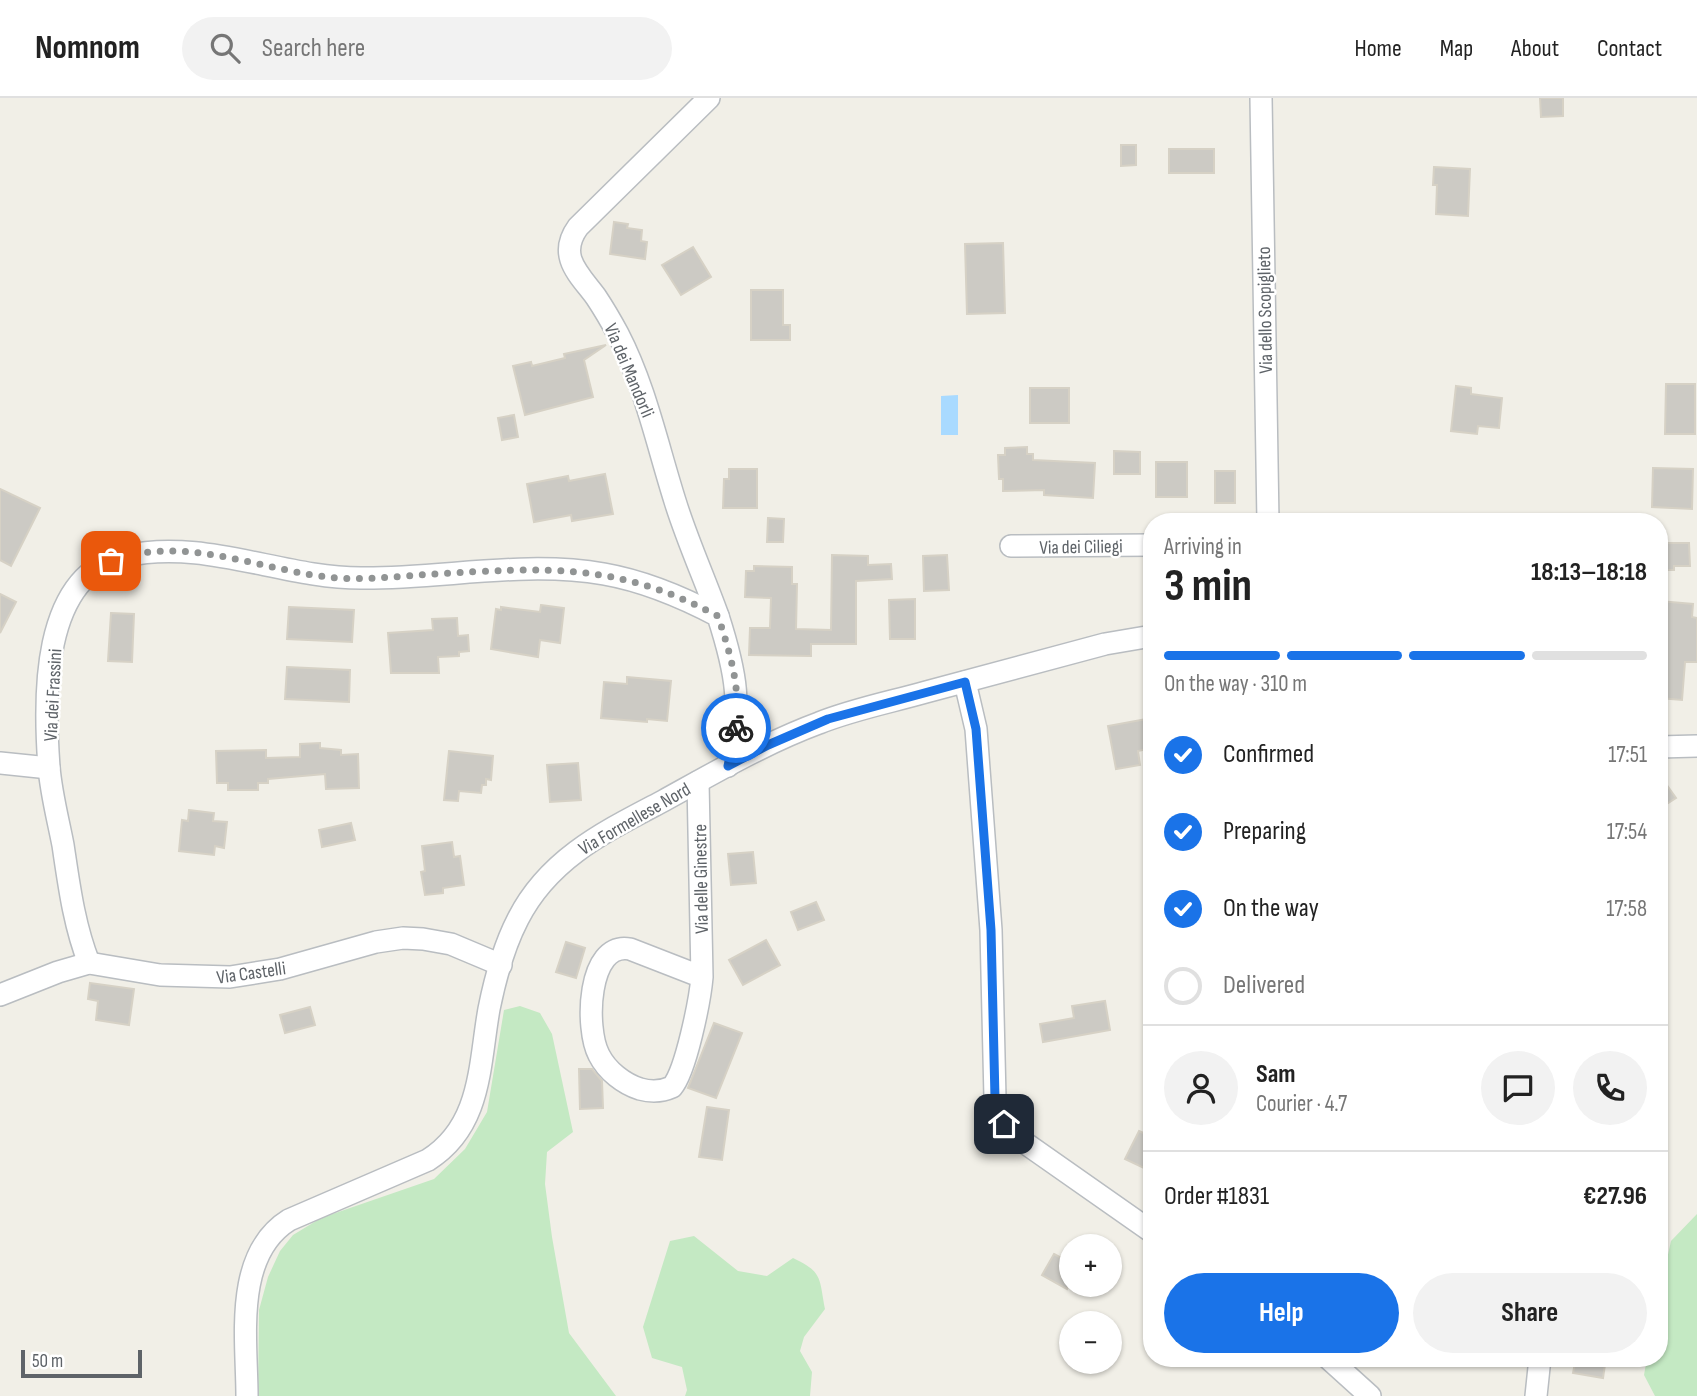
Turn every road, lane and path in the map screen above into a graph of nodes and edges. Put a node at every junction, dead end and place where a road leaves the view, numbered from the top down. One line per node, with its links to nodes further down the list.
1 (709, 98): 6 (street, Via dei Mandorli)
2 (1261, 98): 3 (street, Via dello Scopiglieto)
3 (1268, 513)
4 (1143, 545): 5 (street, Via dei Ciliegi)
5 (1011, 547)
6 (718, 616): 12 (street, Via dei Mandorli); 13 (street, Via dei Frassini)
7 (1143, 637): 8 (street, Via Formellese Nord)
8 (965, 682): 12 (street, Via Formellese Nord); 19 (street)
9 (1697, 746): 10 (street)
10 (1668, 747)
11 (0, 764): 13 (street)
12 (728, 766): 14 (street, Via Formellese Nord)
13 (49, 768): 15 (street, Via dei Frassini)
14 (698, 782): 16 (street, Via Formellese Nord); 17 (street, Via delle Ginestre)
15 (89, 964): 16 (street, Via Castelli); 18 (street, Via Castelli)
16 (501, 965): 22 (street, Via Formellese Nord)
17 (702, 977): 17 (street, Via delle Ginestre)
18 (0, 995)
19 (1143, 1226)
20 (1338, 1367): 23 (street)
21 (1539, 1367): 24 (street)
22 (247, 1396)
23 (1370, 1396)
24 (1536, 1396)

